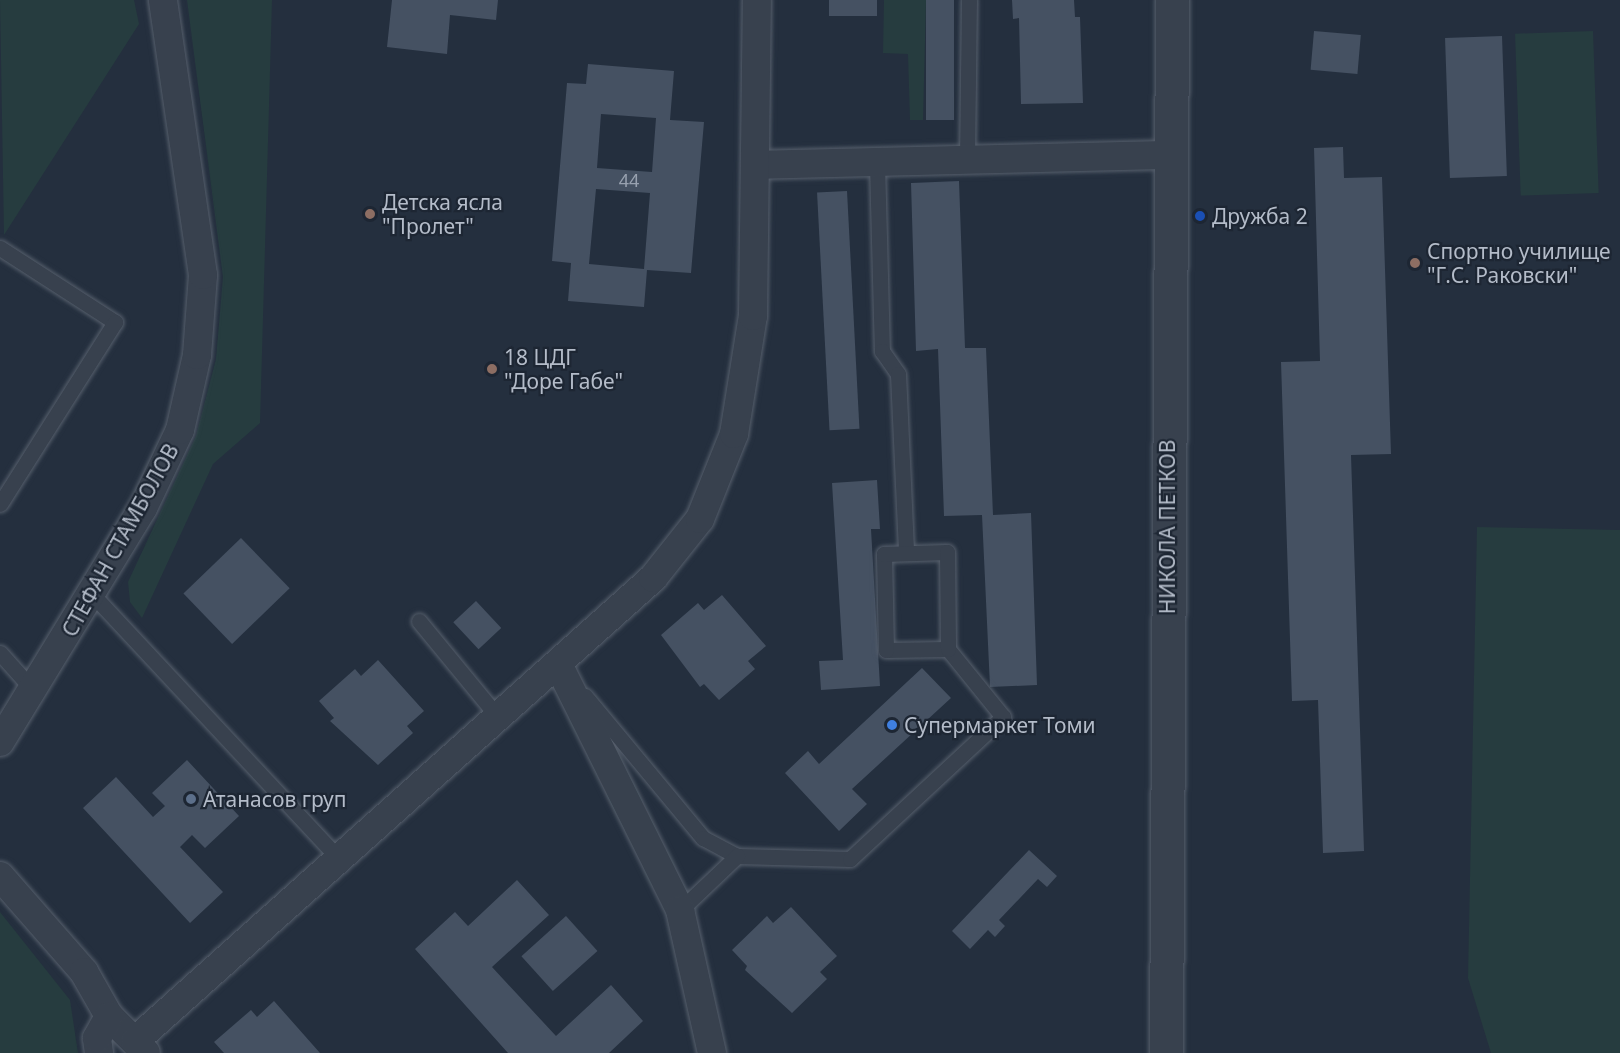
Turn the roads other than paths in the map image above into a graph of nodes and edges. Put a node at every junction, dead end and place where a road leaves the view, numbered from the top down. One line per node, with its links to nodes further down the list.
1 (163, 0): 12 (street, СТЕФАН СТАМБОЛОВ)
2 (757, 0): 8 (street)
3 (969, 0): 6 (lane)
4 (1172, 0): 5 (street, НИКОЛА ПЕТКОВ)
5 (1170, 155): 6 (street); 28 (street, НИКОЛА ПЕТКОВ)
6 (967, 160): 7 (street)
7 (877, 163): 8 (street); 11 (lane)
8 (755, 165): 16 (street)
9 (0, 248): 10 (lane)
10 (0, 504)
11 (906, 553): 14 (lane); 14 (lane)
12 (94, 596): 17 (street, СТЕФАН СТАМБОЛОВ); 21 (lane)
13 (419, 621): 18 (lane)
14 (948, 649): 20 (lane)
15 (0, 653): 17 (lane)
16 (558, 664): 18 (street); 20 (lane); 23 (street)
17 (34, 691): 19 (street, СТЕФАН СТАМБОЛОВ)
18 (497, 716): 21 (street)
19 (0, 742)
20 (737, 856): 23 (lane)
21 (338, 858): 25 (street)
22 (0, 876): 24 (street)
23 (680, 910): 27 (street)
24 (109, 1016): 25 (street); 26 (street)
25 (141, 1047)
26 (99, 1053)
27 (712, 1053)
28 (1166, 1053)

